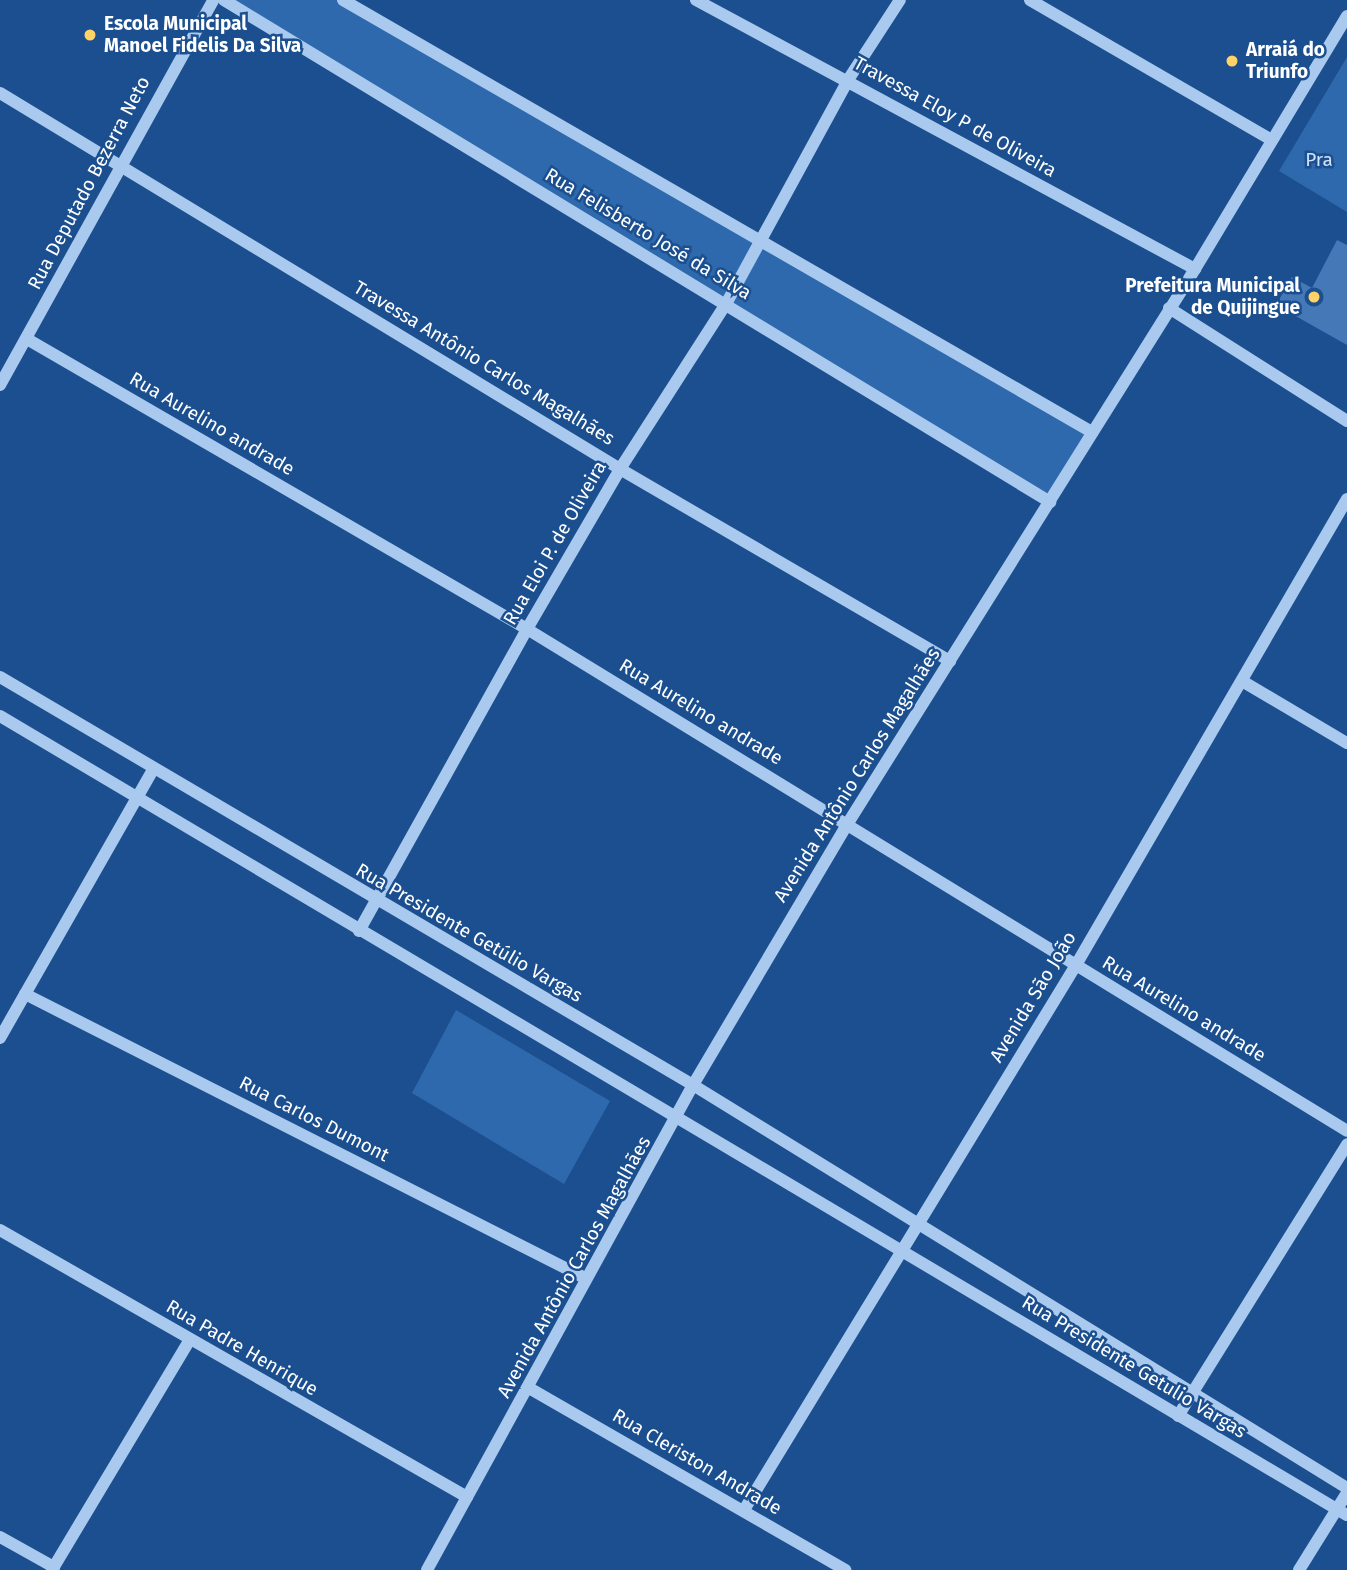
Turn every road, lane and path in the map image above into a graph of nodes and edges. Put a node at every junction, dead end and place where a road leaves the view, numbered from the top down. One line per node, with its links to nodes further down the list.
1 (213, 0): 11 (street, Rua Deputado Bezerra Neto)
2 (224, 0): 14 (street, Rua Felisberto José da Silva)
3 (343, 0): 12 (street)
4 (696, 0): 8 (street, Travessa Eloy P de Oliveira)
5 (900, 0): 8 (street, Rua Eloi P. de Oliveira)
6 (1031, 0): 10 (street)
7 (1347, 16): 10 (street, Avenida Antônio Carlos Magalhães)
8 (848, 80): 12 (street, Rua Eloi P. de Oliveira); 13 (street, Travessa Eloy P de Oliveira)
9 (0, 93): 11 (street, Travessa Antônio Carlos Magalhães)
10 (1270, 139): 13 (street, Avenida Antônio Carlos Magalhães)
11 (119, 162): 16 (street, Rua Deputado Bezerra Neto); 20 (street, Travessa Antônio Carlos Magalhães)
12 (764, 239): 14 (street, Rua Eloi P. de Oliveira); 19 (street)
13 (1195, 269): 15 (street, Avenida Antônio Carlos Magalhães)
14 (726, 304): 20 (street, Rua Eloi P. de Oliveira); 22 (street, Rua Felisberto José da Silva)
15 (1169, 309): 18 (street); 19 (street, Avenida Antônio Carlos Magalhães)
16 (27, 339): 17 (street, Rua Deputado Bezerra Neto); 23 (street, Rua Aurelino andrade)
17 (0, 385)
18 (1347, 421)
19 (1092, 432): 22 (street, Avenida Antônio Carlos Magalhães)
20 (620, 469): 23 (street, Rua Eloi P. de Oliveira); 24 (street, Travessa Antônio Carlos Magalhães)
21 (1347, 499): 26 (street, Avenida São João)
22 (1050, 502): 24 (street, Avenida Antônio Carlos Magalhães)
23 (527, 629): 31 (street, Rua Aurelino andrade); 32 (street, Rua Eloi P. de Oliveira)
24 (950, 661): 31 (street, Avenida Antônio Carlos Magalhães)
25 (0, 677): 29 (street, Rua Presidente Getúlio Vargas)
26 (1242, 681): 28 (street); 34 (street, Avenida São João)
27 (0, 716): 30 (street)
28 (1347, 743)
29 (153, 770): 30 (street); 32 (street, Rua Presidente Getúlio Vargas)
30 (138, 798): 33 (street); 35 (street)
31 (848, 823): 34 (street, Rua Aurelino andrade); 37 (street, Avenida Antônio Carlos Magalhães)
32 (377, 903): 33 (street, Rua Eloi P. de Oliveira); 37 (street, Rua Presidente Getúlio Vargas)
33 (359, 931): 38 (street)
34 (1076, 965): 39 (street, Rua Aurelino andrade); 41 (street, Avenida São João)
35 (26, 994): 36 (street); 44 (street, Rua Carlos Dumont)
36 (0, 1038)
37 (693, 1085): 38 (street, Avenida Antônio Carlos Magalhães); 41 (street, Rua Presidente Getúlio Vargas)
38 (679, 1118): 43 (street); 44 (street, Avenida Antônio Carlos Magalhães)
39 (1347, 1131)
40 (1347, 1144): 47 (street)
41 (919, 1222): 43 (street, Avenida São João); 47 (street, Rua Presidente Getulio Vargas)
42 (0, 1230): 45 (street, Rua Padre Henrique)
43 (901, 1252): 48 (street, Rua Presidente Getulio Vargas); 51 (street, Avenida São João)
44 (585, 1278): 46 (street, Avenida Antônio Carlos Magalhães)
45 (189, 1342): 50 (street, Rua Padre Henrique); 54 (street)
46 (529, 1388): 50 (street, Avenida Antônio Carlos Magalhães); 51 (street, Rua Cleriston Andrade)
47 (1192, 1394): 48 (street); 49 (street, Rua Presidente Getulio Vargas)
48 (1178, 1416): 52 (street, Rua Presidente Getulio Vargas)
49 (1347, 1490): 52 (street)
50 (467, 1497): 55 (street, Avenida Antônio Carlos Magalhães)
51 (744, 1510): 56 (street, Rua Cleriston Andrade)
52 (1342, 1512): 57 (street)
53 (0, 1537): 54 (street)
54 (53, 1568)
55 (427, 1570)
56 (845, 1570)
57 (1299, 1570)

